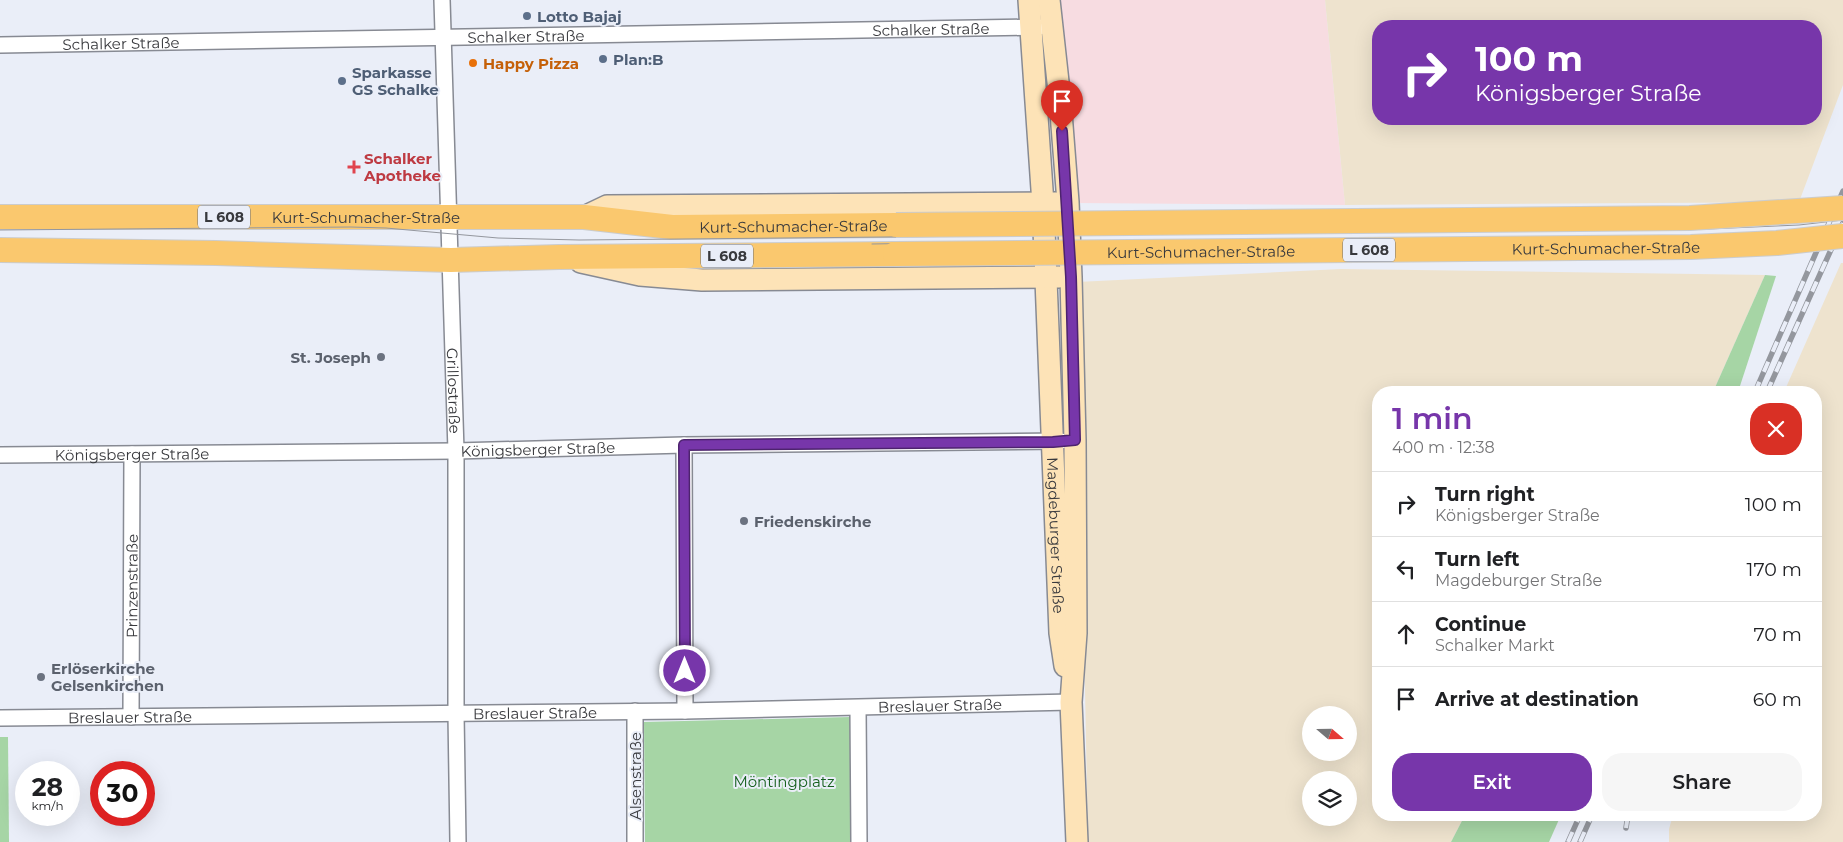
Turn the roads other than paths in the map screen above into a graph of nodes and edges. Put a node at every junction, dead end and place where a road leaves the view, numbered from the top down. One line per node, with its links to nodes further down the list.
1 (442, 0): 6 (street, Grillostraße)
2 (1029, 0): 5 (street, Magdeburger Straße)
3 (1049, 0): 4 (street, Magdeburger Straße)
4 (1053, 26): 5 (street, Schalker Straße); 8 (street, Magdeburger Straße)
5 (1031, 28): 6 (street, Schalker Straße); 9 (street, Magdeburger Straße)
6 (442, 38): 7 (street, Schalker Straße); 13 (street, Grillostraße)
7 (0, 45)
8 (1068, 202): 9 (street, Kurt-Schumacher-Straße); 19 (street, Magdeburger Straße)
9 (1043, 204): 12 (street, Kurt-Schumacher-Straße); 18 (street, Magdeburger Straße)
10 (1843, 208): 12 (main road, Kurt-Schumacher-Straße / L 608, bridge)
11 (0, 217): 13 (main road, Kurt-Schumacher-Straße / L 608)
12 (584, 217): 13 (main road, Kurt-Schumacher-Straße / L 608)
13 (448, 218): 17 (street, Grillostraße)
14 (1843, 236): 16 (main road, Kurt-Schumacher-Straße / L 608, bridge)
15 (0, 250): 17 (main road, Kurt-Schumacher-Straße / L 608)
16 (559, 257): 17 (main road, Kurt-Schumacher-Straße / L 608); 18 (street, Kurt-Schumacher-Straße)
17 (451, 260): 23 (street, Grillostraße)
18 (1046, 277): 19 (street, Kurt-Schumacher-Straße); 21 (street, Magdeburger Straße)
19 (1071, 277): 20 (street, Magdeburger Straße)
20 (1075, 440): 21 (street, Königsberger Straße); 26 (street, Magdeburger Straße)
21 (1053, 442): 22 (street, Königsberger Straße); 26 (street, Magdeburger Straße)
22 (684, 445): 23 (street, Königsberger Straße); 29 (street)
23 (456, 452): 24 (street, Königsberger Straße); 30 (street, Grillostraße)
24 (132, 454): 25 (street, Königsberger Straße); 31 (street, Prinzenstraße)
25 (0, 455)
26 (1071, 702): 27 (street, Breslauer Straße); 36 (street, Magdeburger Straße)
27 (858, 708): 29 (street, Breslauer Straße); 35 (street)
28 (635, 711): 29 (street, Breslauer Straße); 30 (street, Breslauer Straße); 34 (street, Alsenstraße)
29 (685, 711)
30 (456, 714): 31 (street, Breslauer Straße); 33 (street, Grillostraße)
31 (131, 717): 32 (street, Breslauer Straße)
32 (0, 718)
33 (458, 842)
34 (635, 842)
35 (859, 842)
36 (1077, 842)

